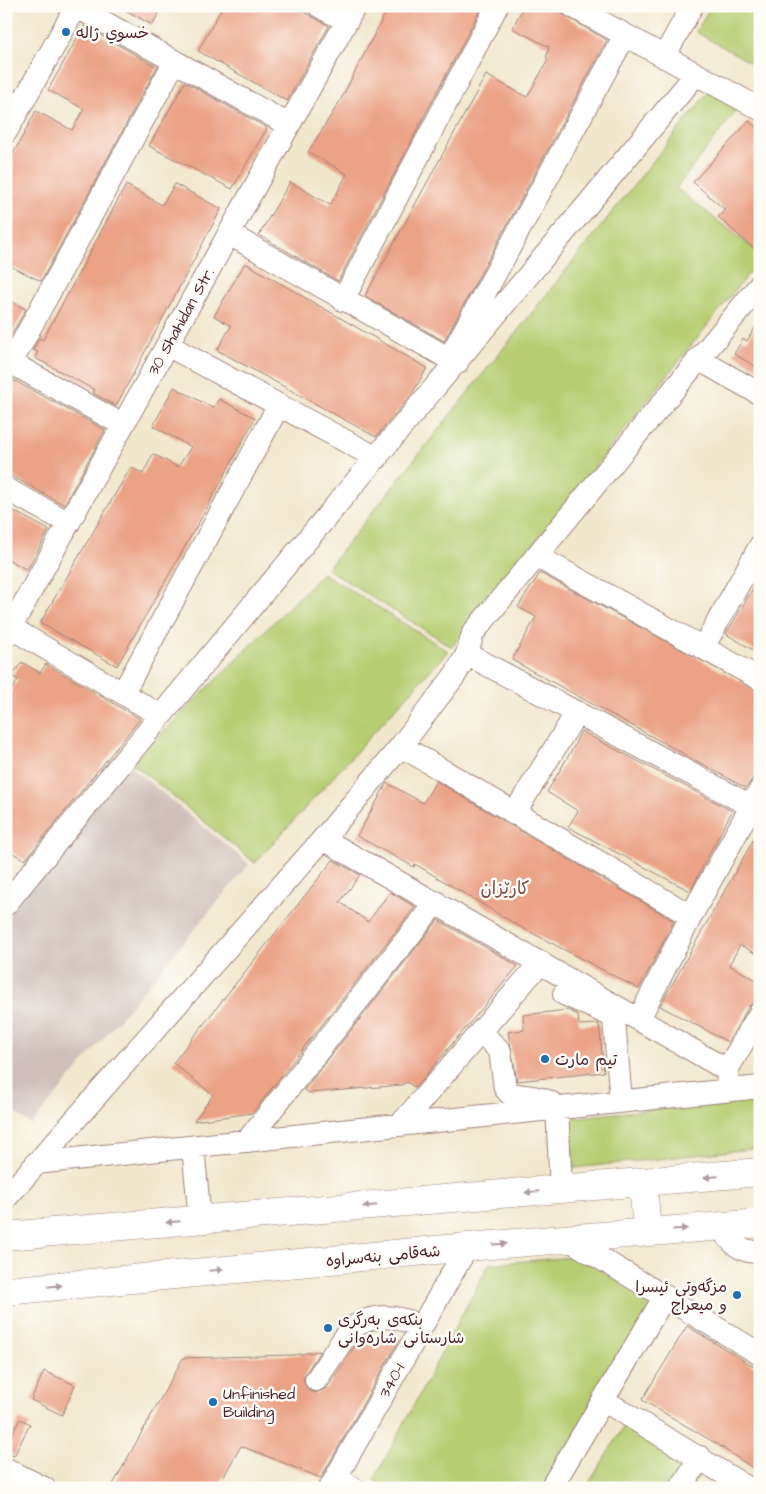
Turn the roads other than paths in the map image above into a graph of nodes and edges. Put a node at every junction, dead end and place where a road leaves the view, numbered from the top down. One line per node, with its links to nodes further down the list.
1 (319, 6): 6 (street)
2 (497, 6): 17 (street)
3 (572, 6): 7 (street)
4 (692, 6): 8 (street)
5 (75, 7): 9 (street); 11 (street)
6 (351, 13): 13 (street, 30 Shahidan Str.)
7 (625, 35): 8 (street); 21 (street)
8 (664, 57): 10 (street)
9 (174, 61): 13 (street); 20 (street)
10 (696, 74): 12 (street); 21 (street)
11 (13, 103): 14 (street)
12 (760, 109)
13 (289, 124): 15 (street, 30 Shahidan Str.)
14 (6, 132)
15 (228, 234): 17 (street); 18 (street, 30 Shahidan Str.)
16 (760, 285): 19 (street)
17 (344, 300): 21 (street)
18 (167, 345): 23 (street); 24 (street, 30 Shahidan Str.)
19 (698, 360): 22 (street); 29 (street)
20 (9, 362): 24 (street)
21 (453, 362): 25 (street)
22 (760, 394)
23 (278, 405): 25 (street); 34 (street)
24 (123, 425): 27 (street, 30 Shahidan Str.)
25 (377, 458): 36 (street)
26 (6, 489): 27 (street)
27 (69, 523): 30 (street, 30 Shahidan Str.)
28 (760, 546): 31 (street)
29 (536, 556): 31 (street); 32 (street)
30 (8, 630): 34 (street)
31 (703, 648): 33 (street)
32 (467, 654): 35 (street); 37 (street)
33 (760, 680)
34 (123, 694): 36 (street)
35 (577, 712): 38 (street); 39 (street)
36 (160, 715): 42 (street)
37 (401, 746): 39 (street); 40 (street)
38 (755, 798): 43 (street)
39 (514, 814): 43 (street)
40 (323, 839): 41 (street); 56 (street)
41 (436, 902): 44 (street); 54 (street)
42 (6, 904)
43 (691, 916): 47 (street)
44 (541, 962): 47 (street); 48 (street)
45 (564, 994): 51 (street)
46 (760, 1013): 49 (street)
47 (639, 1019): 49 (street)
48 (482, 1032): 52 (street); 53 (street)
49 (728, 1080): 50 (street); 51 (street)
50 (760, 1087)
51 (621, 1101): 52 (street)
52 (557, 1107): 53 (street); 59 (street)
53 (400, 1125): 54 (street)
54 (246, 1141): 55 (street)
55 (193, 1147): 56 (street); 61 (street)
56 (36, 1163): 60 (street)
57 (760, 1172): 58 (main road, one-way to 58)
58 (643, 1183): 59 (main road); 64 (main road)
59 (561, 1190): 61 (main road, one-way to 61)
60 (6, 1198)
61 (200, 1220): 65 (main road, one-way to 65)
62 (760, 1223): 63 (main road, شەقامی بنەسراوە)
63 (720, 1226): 64 (main road, شەقامی بنەسراوە, one-way to 63); 68 (street)
64 (647, 1232): 66 (main road, شەقامی بنەسراوە)
65 (6, 1236)
66 (568, 1239): 67 (main road, شەقامی بنەسراوە, one-way to 66); 70 (street)
67 (466, 1247): 69 (main road, شەقامی بنەسراوە, one-way to 67); 71 (street, 340-1)
68 (760, 1252)
69 (6, 1291)
70 (665, 1296): 72 (street); 74 (street)
71 (421, 1327): 73 (street); 77 (street, 340-1)
72 (760, 1354)
73 (316, 1380)
74 (603, 1400): 75 (street); 79 (street)
75 (700, 1457): 80 (street); 81 (street)
76 (6, 1469): 78 (street)
77 (340, 1484)
78 (32, 1485)
79 (551, 1488)
80 (680, 1488)
81 (748, 1488)

